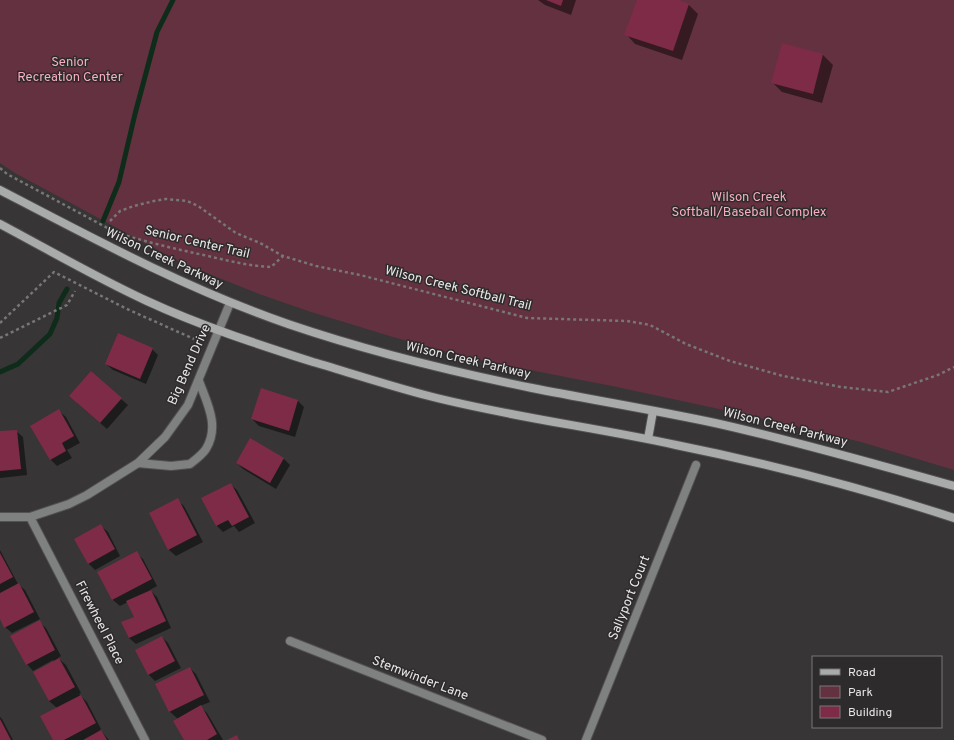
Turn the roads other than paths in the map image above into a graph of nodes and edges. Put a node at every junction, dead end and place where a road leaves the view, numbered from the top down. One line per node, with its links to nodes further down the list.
1 (0, 190): 3 (main road, Wilson Creek Parkway)
2 (0, 224): 4 (main road)
3 (230, 303): 4 (street, Big Bend Drive); 6 (main road, Wilson Creek Parkway)
4 (218, 330): 5 (street, Big Bend Drive); 7 (main road)
5 (199, 380): 8 (street, Big Bend Drive); 8 (street)
6 (653, 411): 7 (main road); 10 (main road, Wilson Creek Parkway)
7 (648, 439): 13 (main road)
8 (138, 463): 12 (street, Big Bend Drive)
9 (696, 465): 17 (street, Sallyport Court)
10 (954, 486)
11 (0, 516): 12 (street, Big Bend Drive)
12 (30, 517): 15 (street, Firewheel Place)
13 (954, 518)
14 (290, 640): 16 (street, Stemwinder Lane)
15 (145, 740)
16 (542, 740)
17 (586, 740)

